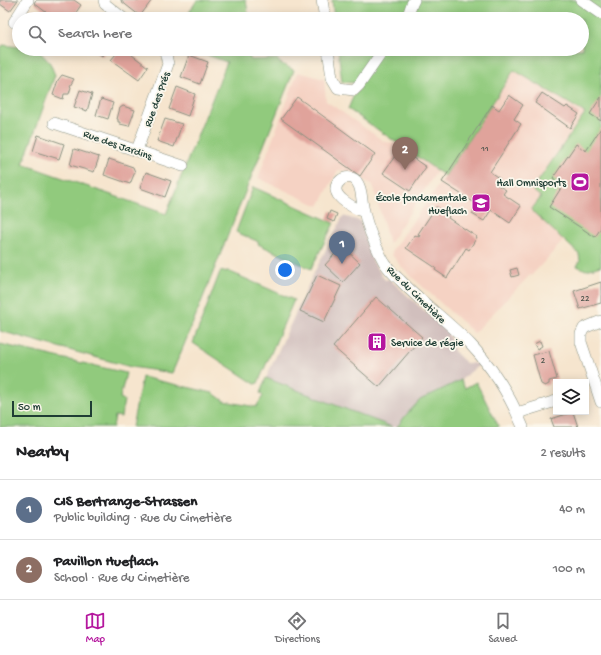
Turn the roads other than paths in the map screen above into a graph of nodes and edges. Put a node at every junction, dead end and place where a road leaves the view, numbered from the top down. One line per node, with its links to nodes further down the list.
1 (28, 0): 6 (street)
2 (104, 0): 7 (street)
3 (322, 0): 8 (street)
4 (414, 0): 9 (street)
5 (581, 0): 10 (street)
6 (20, 12)
7 (115, 12)
8 (323, 12)
9 (410, 12)
10 (601, 14)
11 (166, 56): 15 (street, Rue des Prés)
12 (329, 56): 13 (street)
13 (379, 56)
14 (54, 123): 15 (street, Rue des Jardins)
15 (137, 150): 16 (street, Rue des Jardins)
16 (182, 166)
17 (364, 212): 22 (street, Rue du Cimetière)
18 (601, 321): 19 (street)
19 (591, 389): 21 (street)
20 (553, 401): 22 (street)
21 (601, 402)
22 (517, 413): 23 (street, Rue du Cimetière)
23 (523, 427)

